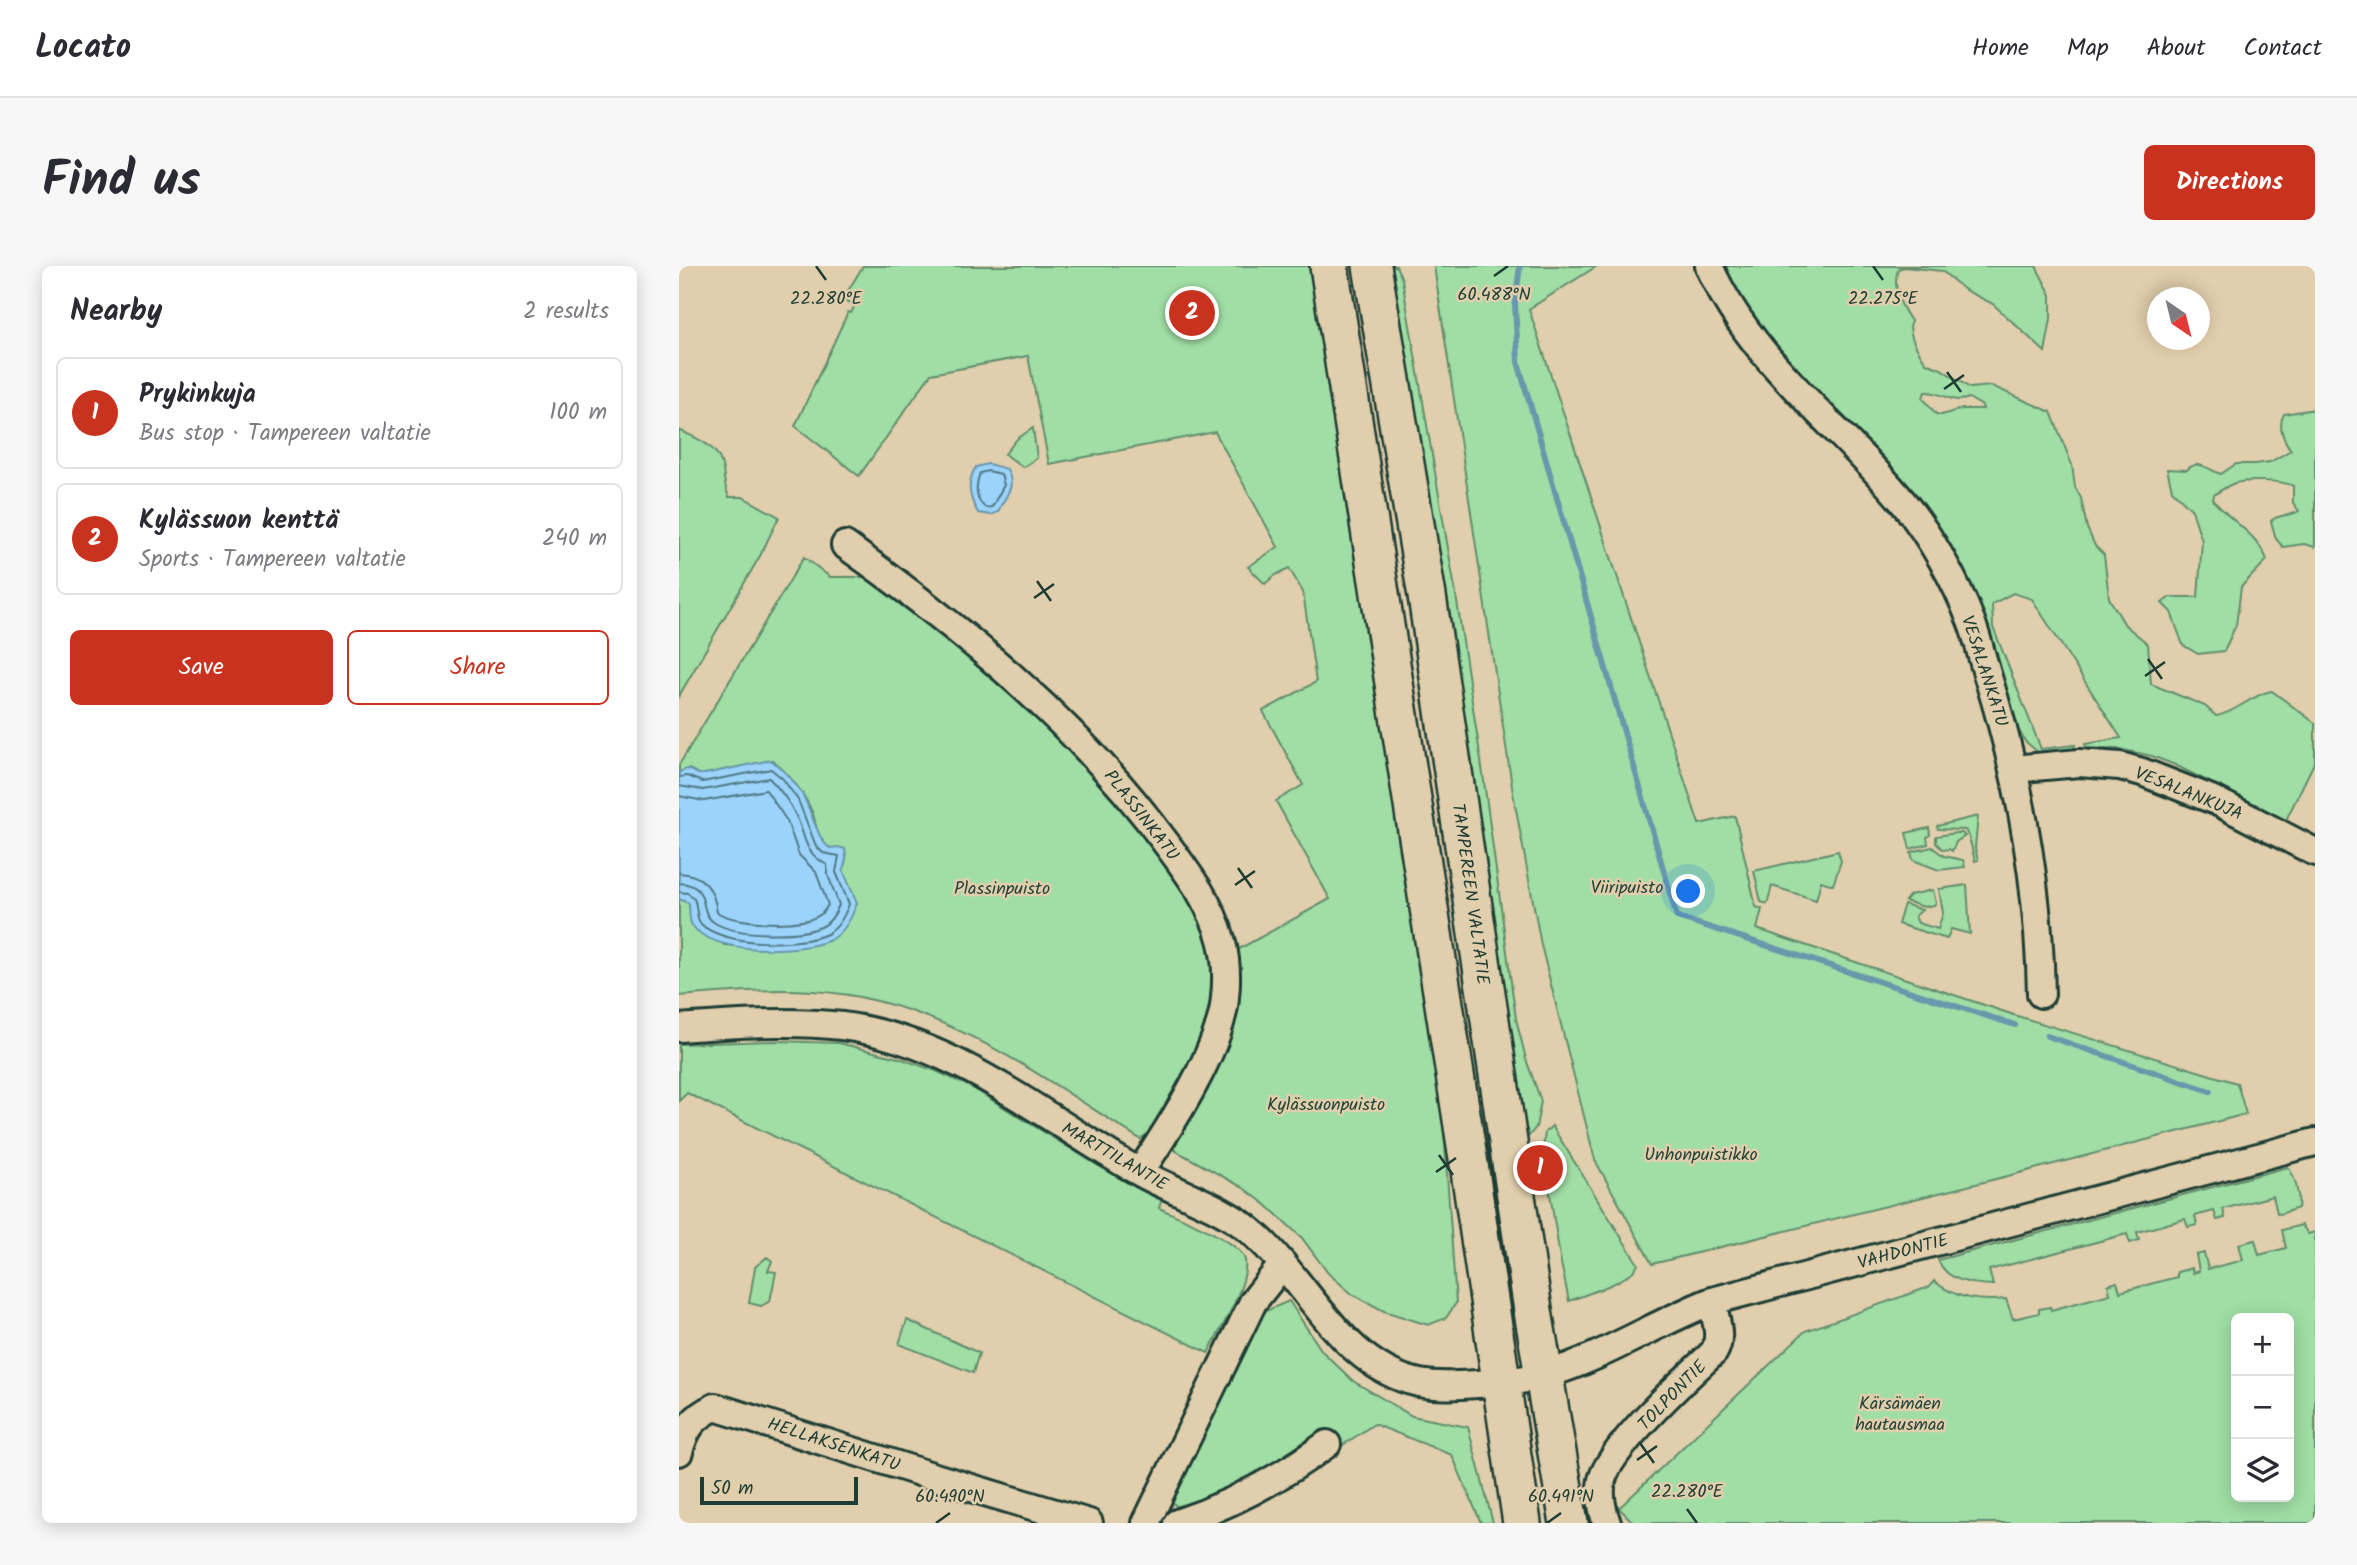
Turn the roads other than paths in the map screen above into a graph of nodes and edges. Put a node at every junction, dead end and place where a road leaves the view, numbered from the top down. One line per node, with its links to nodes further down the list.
1 (1329, 266): 14 (highway)
2 (1371, 266): 13 (highway, TAMPEREEN VALTATIE)
3 (1709, 266): 5 (street, VESALANKATU)
4 (845, 545): 10 (street, PLASSINKATU)
5 (2013, 769): 6 (street, VESALANKUJA); 7 (street, VESALANKATU)
6 (2315, 852)
7 (2041, 994)
8 (679, 1028): 10 (street, MARTTILANTIE)
9 (2315, 1142): 12 (street, VAHDONTIE)
10 (1140, 1172): 11 (street, MARTTILANTIE)
11 (1283, 1264): 14 (street, MARTTILANTIE); 18 (street)
12 (1712, 1301): 13 (street, VAHDONTIE); 22 (street, TOLPONTIE)
13 (1543, 1376): 14 (street, VAHDONTIE); 21 (highway, TAMPEREEN VALTATIE)
14 (1500, 1383): 20 (highway)
15 (1327, 1444): 19 (street)
16 (679, 1452): 17 (street, HELLAKSENKATU)
17 (1089, 1523)
18 (1146, 1523)
19 (1177, 1523)
20 (1522, 1523)
21 (1569, 1523)
22 (1607, 1523)

